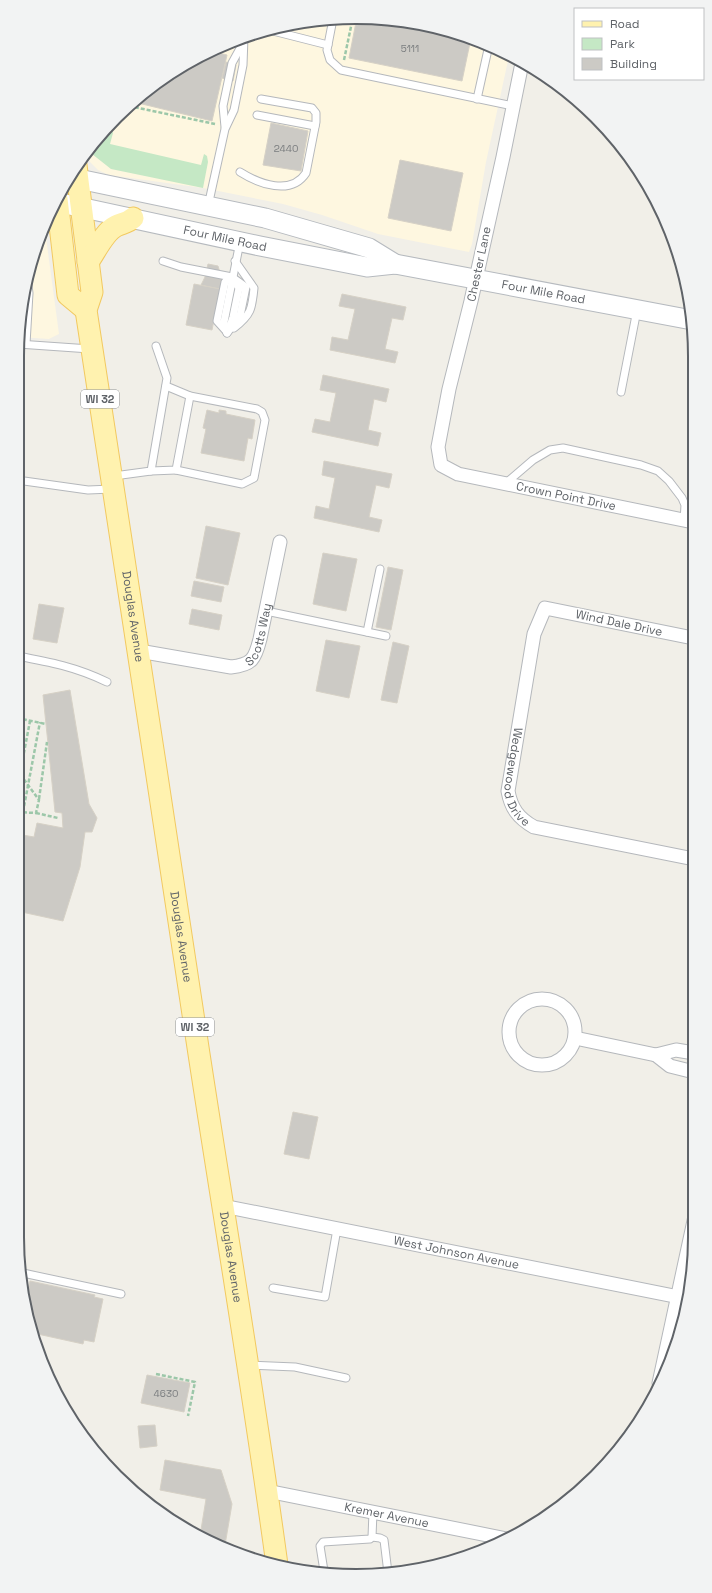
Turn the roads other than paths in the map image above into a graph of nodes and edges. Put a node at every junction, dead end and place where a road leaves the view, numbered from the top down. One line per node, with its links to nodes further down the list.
1 (332, 25): 5 (lane)
2 (280, 33): 5 (lane)
3 (244, 44): 13 (lane)
4 (242, 45): 13 (lane)
5 (328, 45): 9 (lane)
6 (488, 51): 9 (lane)
7 (521, 68): 10 (street, Chester Lane)
8 (260, 99): 12 (lane)
9 (477, 99): 10 (lane)
10 (513, 106): 28 (street, Chester Lane)
11 (257, 116): 12 (lane)
12 (315, 126): 14 (lane)
13 (225, 129): 18 (lane)
14 (240, 172)
15 (78, 175): 18 (main road, Four Mile Road)
16 (75, 179): 19 (main road, Douglas Avenue / WI 32)
17 (62, 202): 19 (main road, Four Mile Road)
18 (208, 206): 26 (main road, Four Mile Road)
19 (82, 207): 21 (main road, Four Mile Road); 25 (main road, Douglas Avenue / WI 32)
20 (58, 209): 30 (main road)
21 (133, 218): 22 (main road, Four Mile Road); 25 (main road)
22 (240, 242): 24 (lane); 26 (main road, Four Mile Road)
23 (163, 261): 27 (lane)
24 (235, 261): 27 (lane); 33 (lane)
25 (88, 262): 30 (main road, Douglas Avenue / WI 32)
26 (395, 264): 28 (main road, Four Mile Road)
27 (232, 277): 33 (lane); 33 (lane)
28 (476, 279): 31 (main road, Four Mile Road); 40 (street, Chester Lane)
29 (28, 302): 34 (lane)
30 (86, 310): 36 (main road, Douglas Avenue / WI 32)
31 (637, 310): 32 (main road, Four Mile Road); 38 (lane)
32 (686, 319)
33 (227, 332)
34 (26, 344): 36 (lane)
35 (156, 346): 37 (lane)
36 (92, 349): 44 (main road, Douglas Avenue / WI 32)
37 (166, 386): 39 (lane); 42 (lane)
38 (621, 392)
39 (190, 396): 41 (lane); 41 (lane)
40 (441, 465): 45 (street, Crown Point Drive)
41 (176, 470): 42 (lane)
42 (151, 471): 44 (lane)
43 (24, 481): 44 (lane)
44 (113, 482): 55 (main road, Douglas Avenue / WI 32)
45 (505, 484): 46 (lane); 47 (street, Crown Point Drive)
46 (688, 517)
47 (688, 521)
48 (280, 542): 51 (street, Scotts Way)
49 (380, 569): 52 (lane)
50 (545, 608): 54 (street, Wind Dale Drive); 58 (street, Wedgewood Drive)
51 (266, 611): 52 (lane); 55 (street, Scotts Way)
52 (367, 632): 53 (lane)
53 (386, 636)
54 (688, 637)
55 (139, 651): 63 (main road, Douglas Avenue / WI 32)
56 (24, 657): 57 (lane)
57 (107, 682)
58 (688, 858)
59 (574, 1038): 59 (street); 61 (street)
60 (688, 1052): 61 (street)
61 (656, 1055): 62 (street)
62 (688, 1070)
63 (223, 1206): 64 (street, West Johnson Avenue); 71 (main road, Douglas Avenue / WI 32)
64 (337, 1229): 66 (lane); 68 (street, West Johnson Avenue)
65 (26, 1274): 67 (lane)
66 (273, 1288)
67 (121, 1294)
68 (683, 1298)
69 (682, 1301): 70 (street)
70 (672, 1336)
71 (248, 1365): 72 (lane); 73 (main road, Douglas Avenue / WI 32)
72 (346, 1378)
73 (267, 1491): 74 (street, Kremer Avenue); 77 (main road, Douglas Avenue / WI 32)
74 (373, 1512): 75 (lane); 76 (street, Kremer Avenue)
75 (372, 1537): 78 (lane); 79 (lane)
76 (498, 1537)
77 (276, 1559)
78 (323, 1567)
79 (387, 1567)

